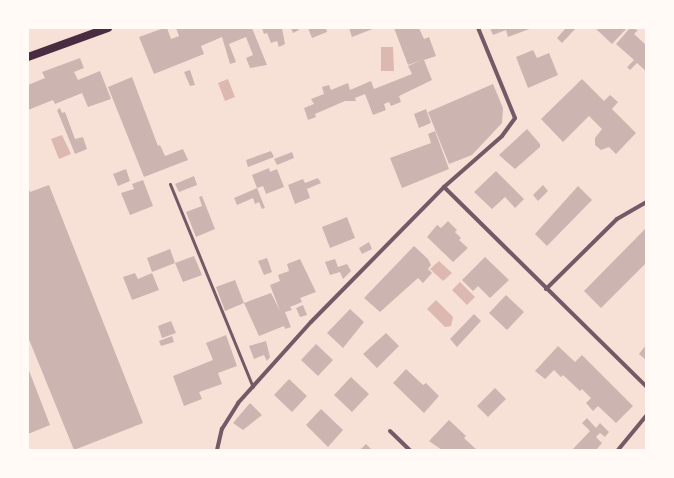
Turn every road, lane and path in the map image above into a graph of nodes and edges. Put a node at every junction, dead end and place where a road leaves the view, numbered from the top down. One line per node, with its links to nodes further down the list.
1 (108, 28): 3 (main road)
2 (478, 28): 5 (street)
3 (28, 57)
4 (170, 184): 8 (lane)
5 (444, 187): 7 (street); 8 (street)
6 (646, 202): 7 (street)
7 (546, 289): 9 (street)
8 (253, 386): 12 (street)
9 (646, 386)
10 (646, 416): 14 (street)
11 (390, 431): 13 (street)
12 (217, 450)
13 (410, 450)
14 (618, 450)

